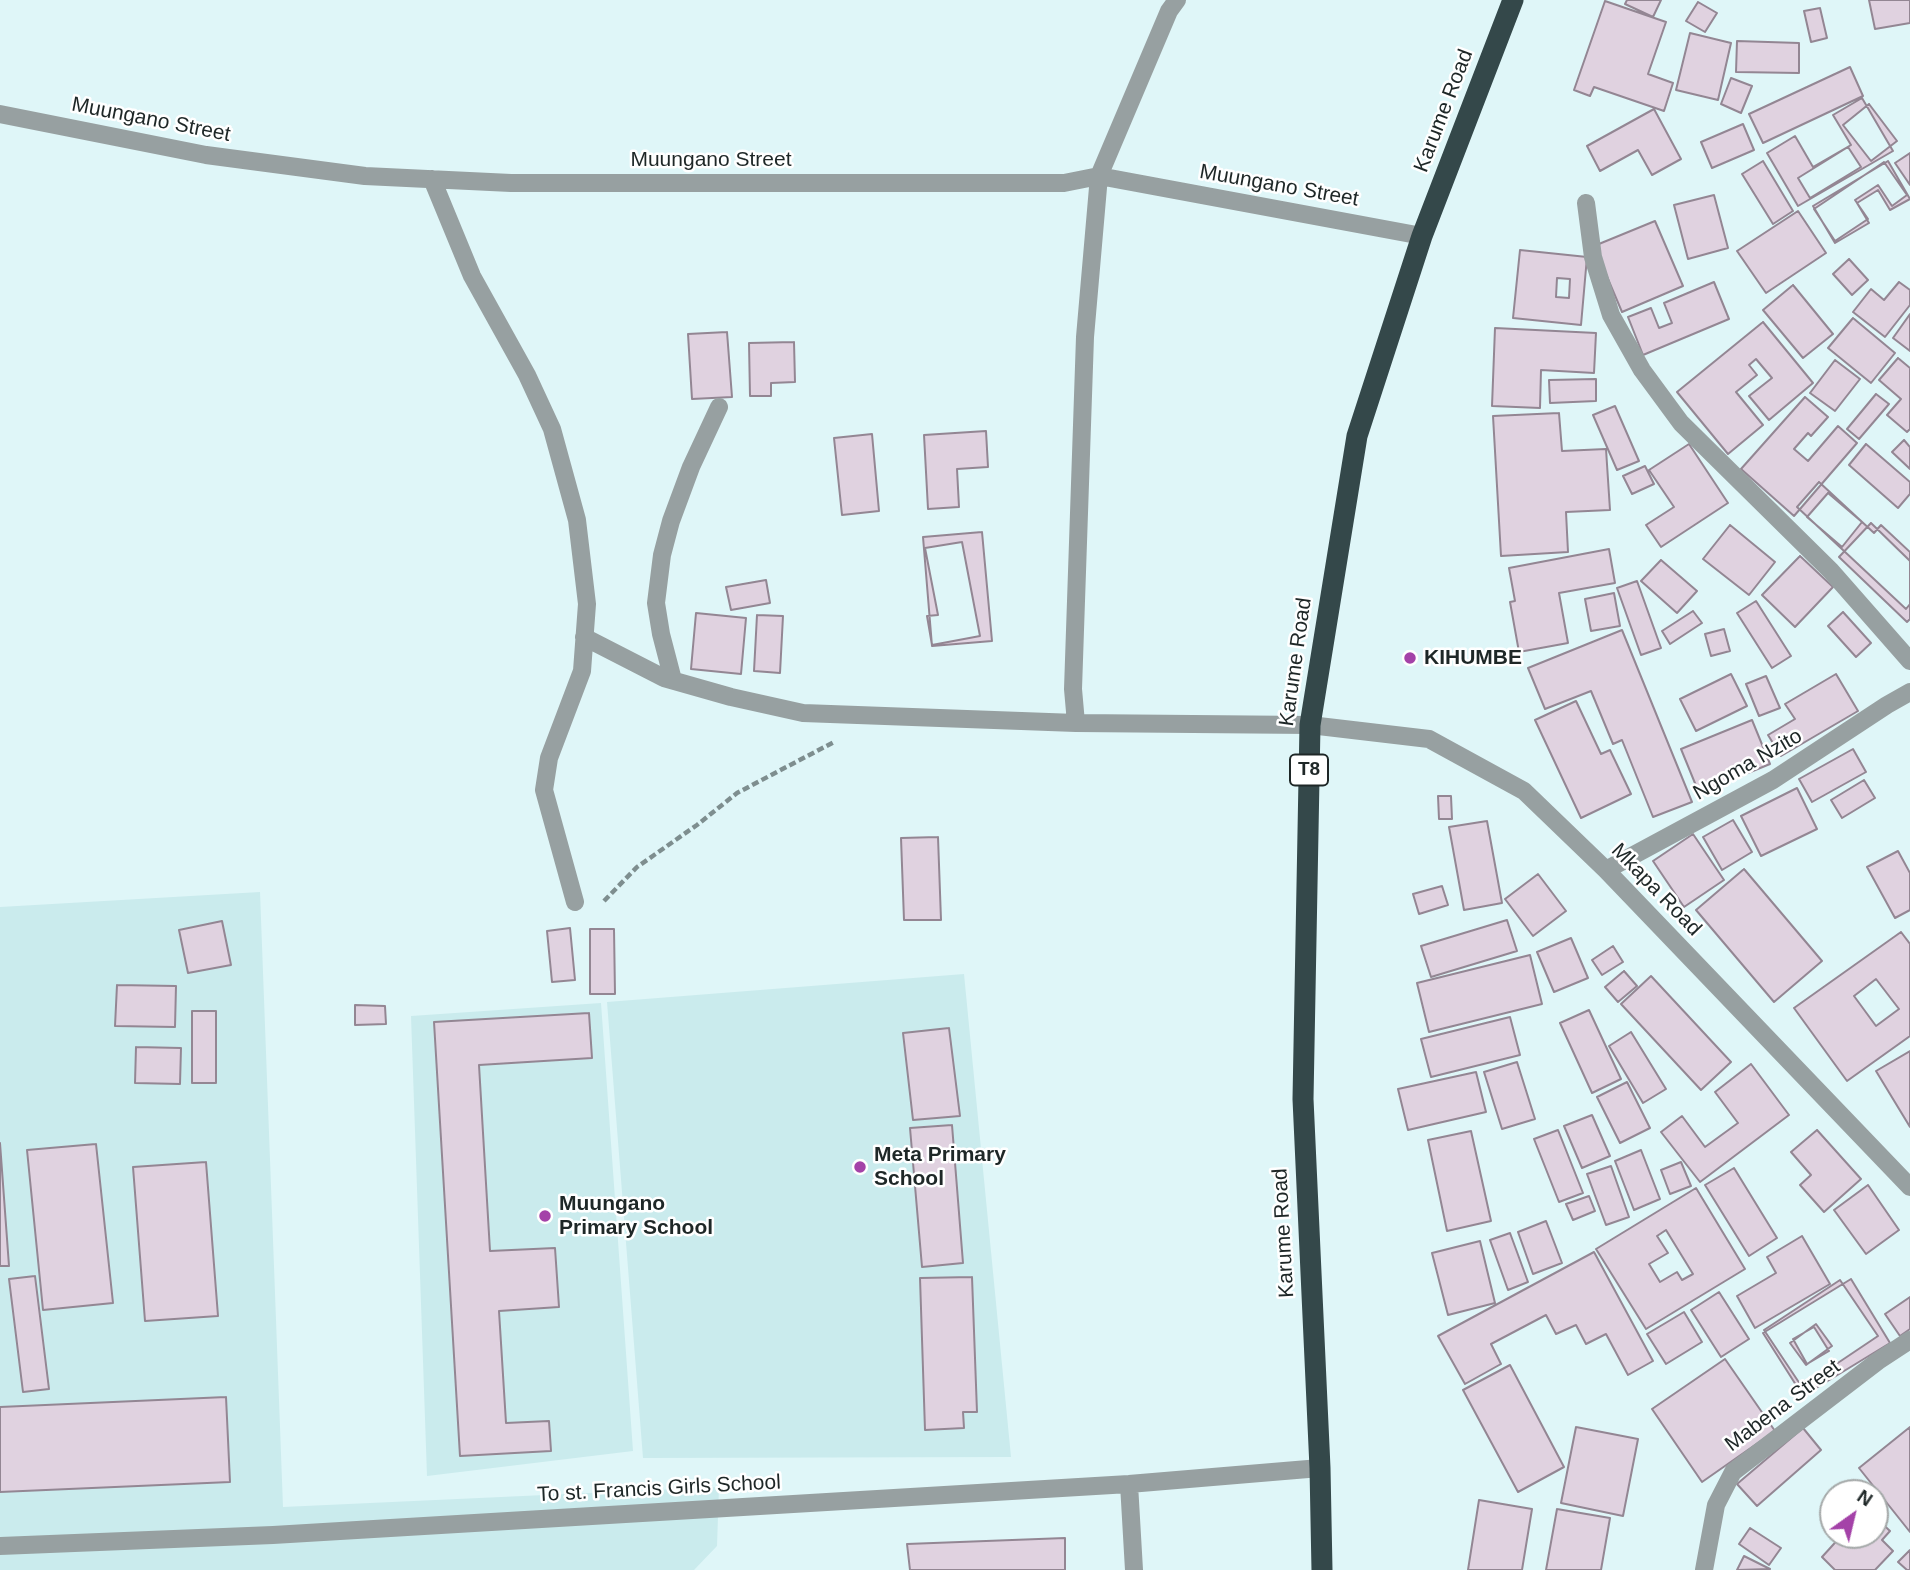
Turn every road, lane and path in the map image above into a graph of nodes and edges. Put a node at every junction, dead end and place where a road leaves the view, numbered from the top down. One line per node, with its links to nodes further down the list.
1 (1177, 0): 4 (street)
2 (1513, 0): 7 (highway, Karume Road / T8)
3 (0, 114): 5 (street, Muungano Street)
4 (1099, 176): 5 (street, Muungano Street); 7 (street, Muungano Street); 13 (street)
5 (432, 179): 9 (street)
6 (1586, 203): 10 (street)
7 (1422, 236): 14 (highway, Karume Road / T8)
8 (719, 407): 11 (street)
9 (584, 637): 11 (street, Mkapa Road); 17 (street)
10 (1910, 661)
11 (673, 681): 13 (street, Mkapa Road)
12 (1910, 692): 16 (street, Ngoma Nzito)
13 (1076, 723): 14 (street, Mkapa Road)
14 (1310, 725): 16 (street, Mkapa Road); 21 (highway, Karume Road / T8)
15 (840, 739): 18 (path)
16 (1606, 870): 19 (street, Mkapa Road)
17 (575, 902)
18 (600, 906)
19 (1910, 1187)
20 (1910, 1340): 26 (street, Mabena Street)
21 (1320, 1468): 22 (street, To st. Francis Girls School); 25 (highway, Karume Road / T8)
22 (1129, 1485): 23 (street, To st. Francis Girls School); 24 (street)
23 (0, 1546)
24 (1134, 1570)
25 (1322, 1570)
26 (1704, 1570)

